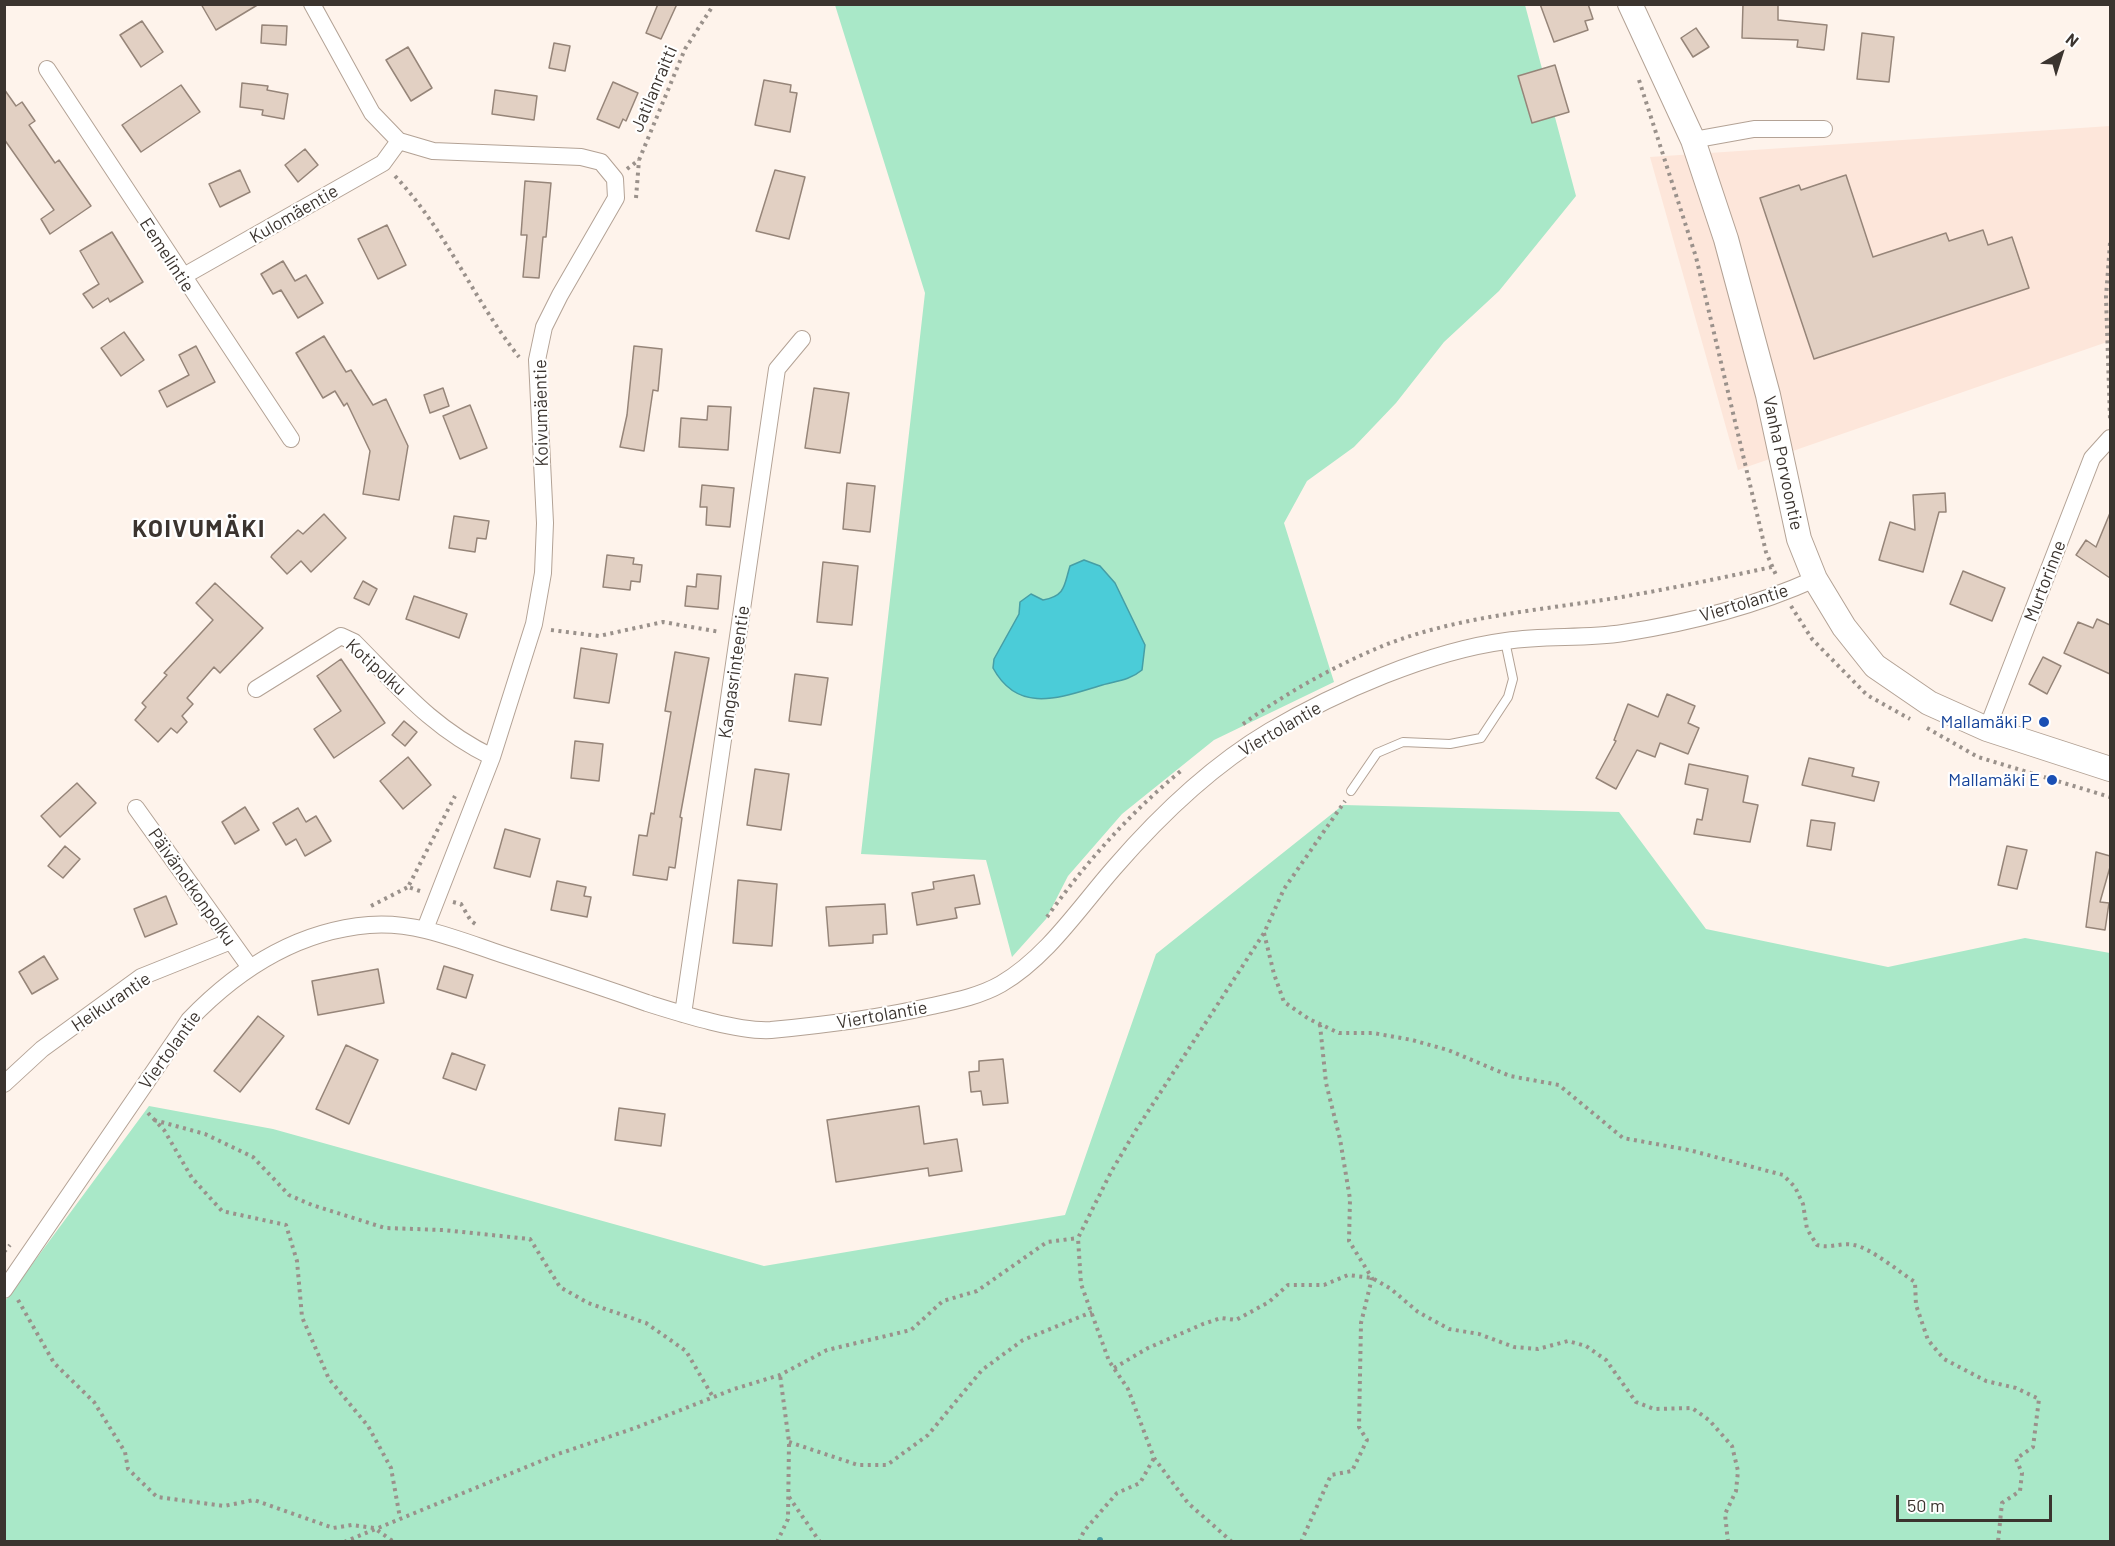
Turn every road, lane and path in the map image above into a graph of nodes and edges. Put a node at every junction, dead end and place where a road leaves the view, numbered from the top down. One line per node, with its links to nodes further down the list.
1 (312, 4): 7 (street)
2 (714, 4): 8 (path, Jatilanraitti)
3 (1630, 4): 6 (main road, Vanha Porvoontie)
4 (47, 69): 13 (street, Eemelintie)
5 (1824, 129): 6 (street)
6 (1693, 140): 20 (main road, Vanha Porvoontie)
7 (399, 141): 9 (street, Kulomäentie); 10 (street)
8 (639, 160): 10 (path, Jatilanraitti); 11 (path)
9 (383, 162): 13 (street, Kulomäentie); 15 (path)
10 (615, 179): 15 (street, Koivumäentie)
11 (634, 203)
12 (2110, 243): 16 (path)
13 (182, 277): 18 (street, Eemelintie)
14 (802, 339): 22 (street, Kangasrinteentie)
15 (537, 360): 21 (street, Koivumäentie)
16 (2110, 419)
17 (2110, 438): 25 (street, Murtorinne)
18 (291, 439)
19 (1772, 567): 26 (path)
20 (1815, 579): 23 (street, Viertolantie); 25 (main road, Vanha Porvoontie)
21 (534, 624): 22 (path); 27 (street, Koivumäentie)
22 (740, 636): 40 (street, Kangasrinteentie)
23 (1505, 641): 31 (lane); 40 (street, Viertolantie)
24 (256, 689): 27 (street, Kotipolku)
25 (1987, 729): 29 (main road, Vanha Porvoontie)
26 (1234, 730)
27 (492, 757): 33 (street, Koivumäentie)
28 (1189, 764): 34 (path)
29 (2110, 769)
30 (458, 789): 33 (path)
31 (1351, 791): 37 (path)
32 (136, 808): 38 (street, Päivänotkonpolku)
33 (439, 897): 35 (path); 36 (street, Koivumäentie)
34 (1042, 923)
35 (480, 927)
36 (425, 929): 39 (street, Viertolantie); 40 (street, Viertolantie)
37 (1264, 933): 41 (path); 45 (path)
38 (231, 941): 39 (street, Päivänotkonpolku); 42 (street, Heikurantie)
39 (249, 966): 43 (street, Viertolantie)
40 (683, 1014)
41 (1320, 1024): 47 (path); 65 (path)
42 (4, 1084)
43 (134, 1100): 44 (path); 46 (street, Viertolantie)
44 (154, 1120): 51 (path); 55 (path)
45 (1078, 1238): 48 (path); 50 (path)
46 (8, 1278): 56 (path)
47 (1372, 1278): 49 (path); 63 (path); 64 (path)
48 (1092, 1312): 49 (path); 52 (path)
49 (1114, 1368): 53 (path)
50 (780, 1375): 51 (path); 52 (path)
51 (713, 1397): 55 (path)
52 (789, 1442): 54 (path)
53 (1154, 1458): 61 (path); 62 (path)
54 (788, 1496): 59 (path); 60 (path)
55 (400, 1518): 56 (path)
56 (374, 1528): 57 (path); 58 (path)
57 (344, 1542)
58 (394, 1542)
59 (777, 1542)
60 (820, 1542)
61 (1078, 1542)
62 (1232, 1542)
63 (1301, 1542)
64 (1728, 1542)
65 (1998, 1542)

